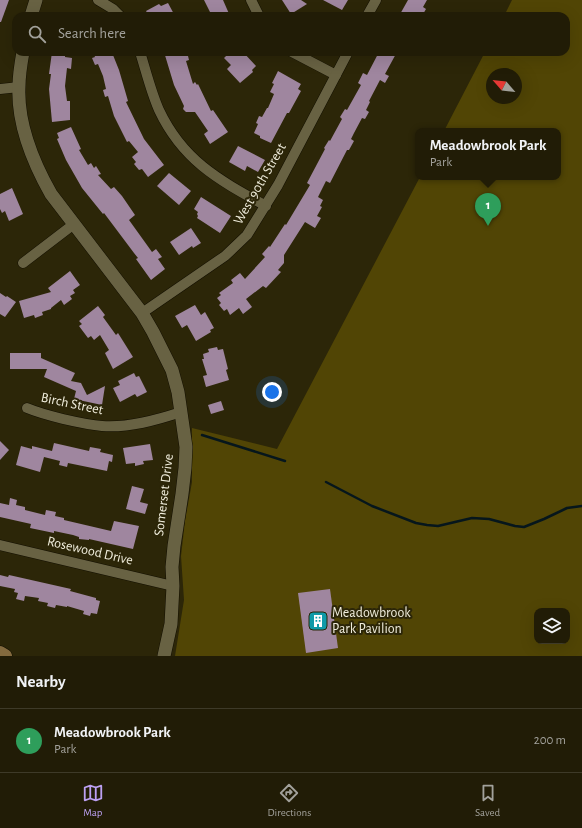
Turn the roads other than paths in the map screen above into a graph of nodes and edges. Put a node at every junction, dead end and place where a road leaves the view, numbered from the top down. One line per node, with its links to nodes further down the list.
1 (36, 0): 5 (street)
2 (98, 0): 6 (street)
3 (251, 0): 7 (street)
4 (376, 0): 8 (street)
5 (32, 12)
6 (116, 12)
7 (256, 12)
8 (369, 12)
9 (23, 56): 14 (street, Somerset Drive)
10 (141, 56): 16 (street)
11 (300, 56): 13 (street)
12 (346, 56): 13 (street, West 90th Street)
13 (336, 75): 16 (street, West 90th Street)
14 (19, 87): 15 (street); 17 (street, Somerset Drive)
15 (0, 89)
16 (266, 206): 19 (street, West 90th Street)
17 (74, 224): 18 (street); 19 (street, Somerset Drive)
18 (24, 263)
19 (142, 313): 21 (street, Somerset Drive)
20 (27, 408): 21 (street, Birch Street)
21 (181, 412): 23 (street, Somerset Drive)
22 (0, 545): 23 (street, Rosewood Drive)
23 (174, 586): 26 (street, Somerset Drive)
24 (0, 653): 25 (main road)
25 (5, 656)
26 (164, 656)

